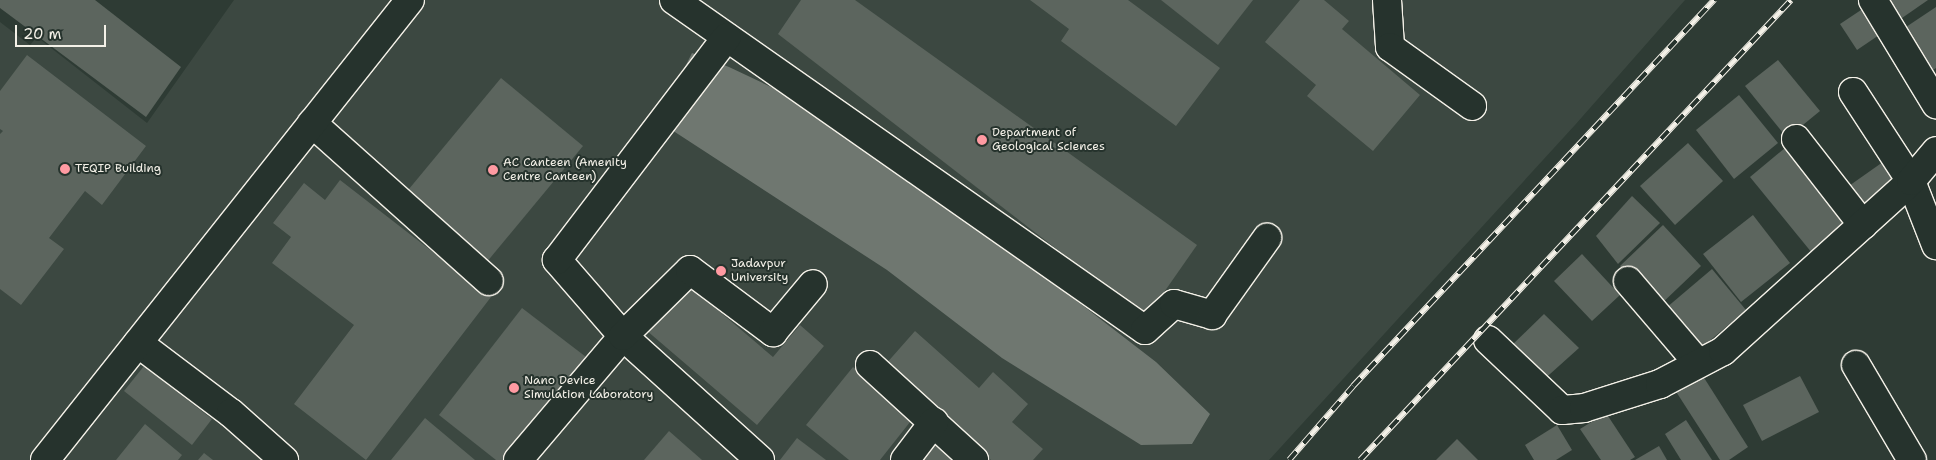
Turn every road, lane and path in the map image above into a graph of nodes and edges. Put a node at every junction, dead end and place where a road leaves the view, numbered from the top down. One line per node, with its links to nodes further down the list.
1 (410, 0): 9 (street)
2 (674, 0): 5 (street)
3 (1387, 0): 8 (street)
4 (1873, 0): 7 (street)
5 (727, 37): 14 (street); 19 (street)
6 (1853, 92): 12 (street)
7 (1936, 104)
8 (1472, 106)
9 (312, 123): 16 (street); 21 (street)
10 (1796, 139): 13 (street)
11 (1936, 151): 12 (street)
12 (1911, 181): 13 (street); 15 (street)
13 (1863, 225): 22 (street)
14 (1267, 238)
15 (1936, 245)
16 (489, 281)
17 (1628, 281): 22 (street)
18 (813, 284): 19 (street)
19 (623, 336): 28 (street); 29 (street)
20 (1488, 340): 22 (street)
21 (138, 343): 26 (street); 27 (street)
22 (1698, 363)
23 (870, 365): 25 (street)
24 (1856, 365): 32 (street)
25 (934, 422): 30 (street); 31 (street)
26 (45, 460)
27 (284, 460)
28 (518, 460)
29 (760, 460)
30 (905, 460)
31 (974, 460)
32 (1912, 460)

